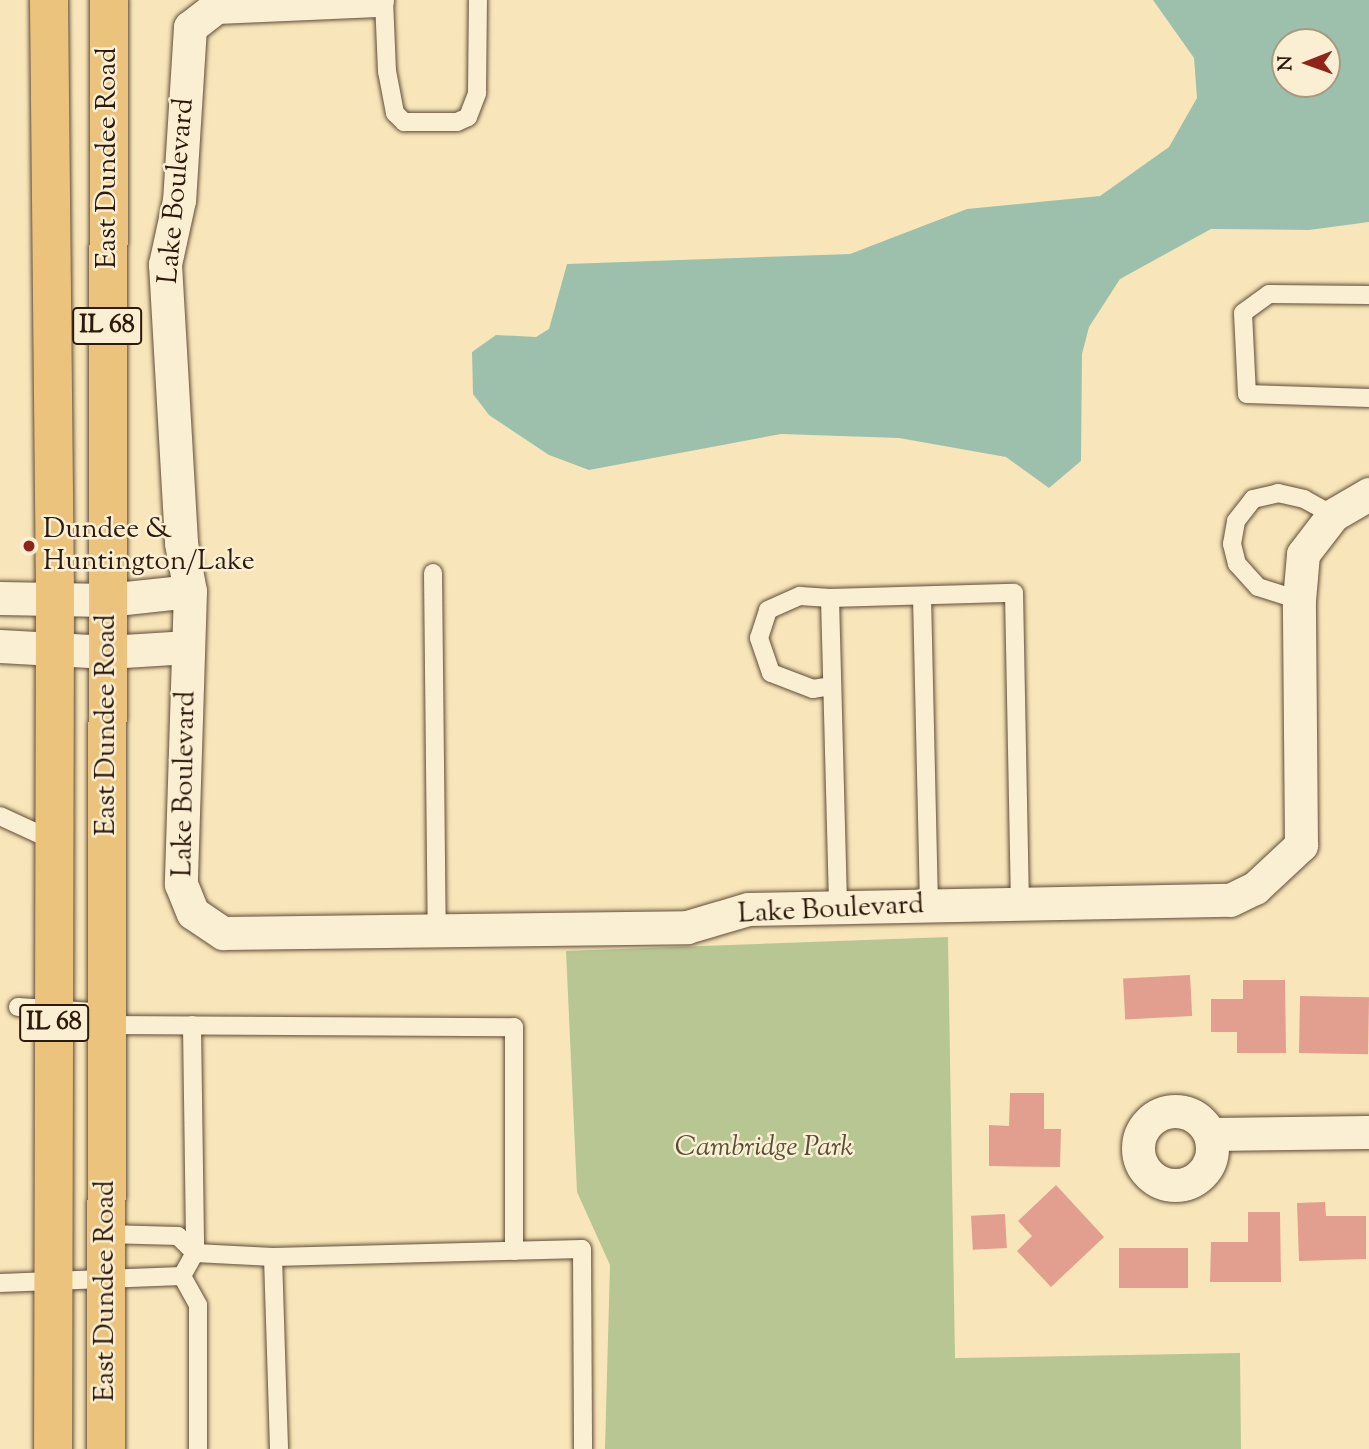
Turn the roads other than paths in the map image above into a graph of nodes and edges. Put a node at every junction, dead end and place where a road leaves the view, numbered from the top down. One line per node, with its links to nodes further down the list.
1 (49, 0): 13 (main road, East Dundee Road / IL 68)
2 (108, 0): 16 (main road, East Dundee Road / IL 68)
3 (377, 0): 11 (street, Lake Boulevard)
4 (384, 0): 5 (lane)
5 (478, 0)
6 (1369, 295): 7 (lane)
7 (1369, 398)
8 (1369, 494): 9 (street, Lake Boulevard)
9 (1333, 515): 17 (street, Lake Boulevard); 17 (lane)
10 (433, 573): 28 (lane)
11 (190, 591): 16 (street); 19 (street, Lake Boulevard)
12 (922, 596): 15 (lane); 25 (lane); 26 (lane)
13 (55, 597): 14 (street); 16 (street); 20 (main road, East Dundee Road / IL 68)
14 (0, 598)
15 (830, 598): 22 (lane); 22 (lane)
16 (107, 600): 21 (main road, East Dundee Road / IL 68)
17 (1299, 600): 25 (street, Lake Boulevard)
18 (0, 646): 20 (street)
19 (188, 647): 21 (street); 28 (street, Lake Boulevard)
20 (55, 650): 21 (street); 24 (main road, East Dundee Road / IL 68)
21 (108, 652): 30 (main road, East Dundee Road / IL 68)
22 (832, 686): 27 (lane)
23 (0, 816): 24 (lane)
24 (54, 841): 29 (main road, East Dundee Road / IL 68)
25 (1020, 903): 26 (street, Lake Boulevard)
26 (929, 905): 27 (street, Lake Boulevard)
27 (838, 906): 28 (street, Lake Boulevard)
28 (437, 932)
29 (36, 1008): 30 (lane); 39 (main road, East Dundee Road / IL 68)
30 (107, 1019): 31 (lane); 34 (main road, East Dundee Road / IL 68)
31 (192, 1025): 35 (lane); 36 (lane)
32 (1369, 1132): 33 (street)
33 (1210, 1134)
34 (106, 1234): 36 (lane); 40 (main road, East Dundee Road / IL 68)
35 (514, 1251): 37 (lane); 46 (lane)
36 (195, 1253): 37 (lane); 38 (lane)
37 (273, 1256): 45 (lane)
38 (182, 1276): 40 (lane); 44 (lane)
39 (53, 1282): 40 (lane); 41 (lane); 42 (main road, East Dundee Road / IL 68)
40 (106, 1282): 43 (main road, East Dundee Road / IL 68)
41 (0, 1283)
42 (53, 1449)
43 (106, 1449)
44 (198, 1449)
45 (279, 1449)
46 (583, 1449)

